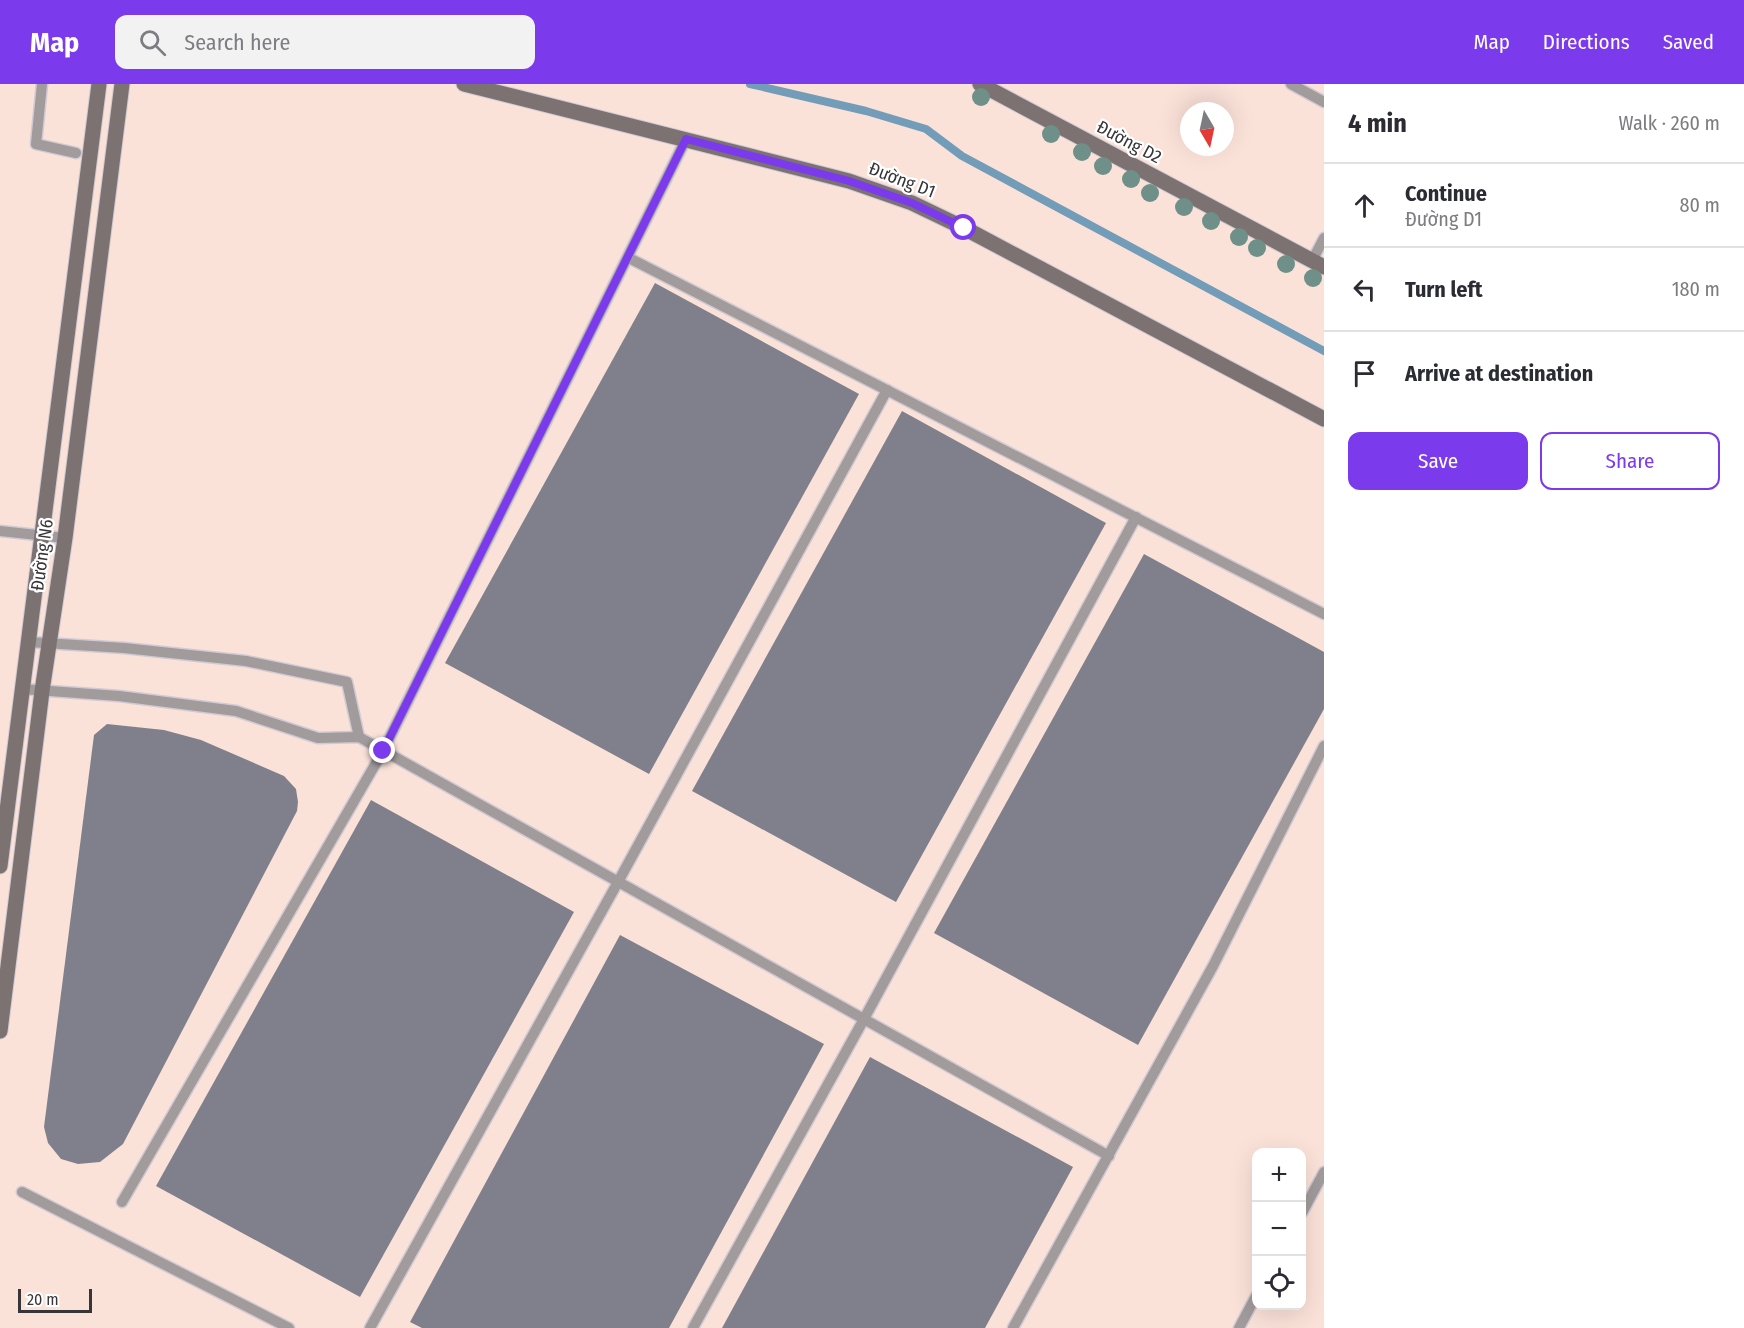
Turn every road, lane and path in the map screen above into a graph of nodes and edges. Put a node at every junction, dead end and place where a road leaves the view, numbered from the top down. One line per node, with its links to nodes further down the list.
1 (42, 84): 9 (lane)
2 (99, 84): 17 (street, Đường N6)
3 (122, 84): 18 (street, Đường N6)
4 (464, 84): 8 (street, Đường D1)
5 (980, 84): 12 (street, Đường D2)
6 (1291, 84): 7 (lane)
7 (1324, 102)
8 (686, 139): 11 (lane); 14 (street, Đường D1)
9 (76, 153)
10 (1324, 238): 12 (lane)
11 (629, 258): 13 (lane); 26 (lane)
12 (1318, 264)
13 (886, 390): 15 (lane); 28 (lane)
14 (1324, 418)
15 (1136, 518): 19 (lane); 30 (lane)
16 (0, 531): 17 (lane)
17 (42, 536): 18 (lane); 20 (street, Đường N6)
18 (65, 538): 21 (street, Đường N6)
19 (1324, 614)
20 (29, 642): 21 (lane); 22 (street, Đường N6)
21 (49, 644): 23 (street, Đường N6); 24 (lane)
22 (22, 689): 23 (lane); 27 (street, Đường N6)
23 (42, 691): 24 (lane); 29 (street, Đường N6)
24 (359, 737): 26 (lane)
25 (1324, 746): 32 (lane)
26 (383, 751): 28 (lane); 35 (lane)
27 (0, 866)
28 (618, 882): 30 (lane); 39 (lane)
29 (2, 1006): 31 (street, Đường N6)
30 (864, 1019): 32 (lane); 40 (lane)
31 (0, 1031)
32 (1108, 1156): 41 (lane)
33 (1324, 1172): 36 (lane)
34 (22, 1192): 38 (lane)
35 (122, 1202)
36 (1306, 1206)
37 (1252, 1305): 42 (lane)
38 (289, 1328)
39 (370, 1328)
40 (693, 1328)
41 (1013, 1328)
42 (1239, 1328)

